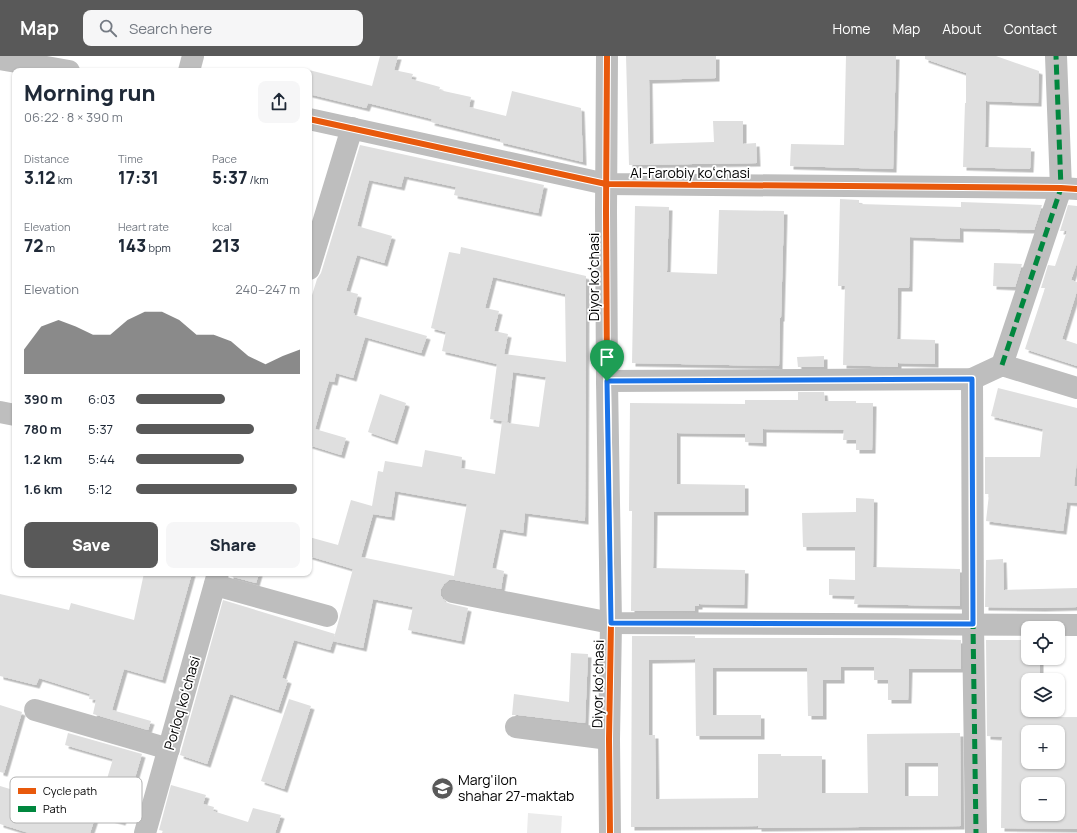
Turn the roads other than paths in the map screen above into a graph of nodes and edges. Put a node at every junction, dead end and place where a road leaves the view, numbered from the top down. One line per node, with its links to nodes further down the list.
1 (193, 56): 6 (street)
2 (607, 56): 9 (street, Diyor koʻchasi)
3 (1056, 56): 10 (street)
4 (0, 59): 5 (street)
5 (52, 68)
6 (190, 68)
7 (312, 120): 8 (street, Al-Farobiy koʻchasi)
8 (352, 128): 9 (street, Al-Farobiy koʻchasi); 11 (street)
9 (606, 184): 10 (street, Al-Farobiy koʻchasi); 14 (street, Diyor koʻchasi)
10 (1069, 189): 12 (street)
11 (312, 259)
12 (1002, 365): 13 (street); 15 (street)
13 (972, 379): 14 (street); 22 (street)
14 (607, 381): 21 (street, Diyor koʻchasi)
15 (1077, 388)
16 (0, 412): 17 (street)
17 (12, 414)
18 (217, 579): 20 (street); 27 (street, Porloq koʻchasi)
19 (453, 592): 21 (street)
20 (327, 616)
21 (611, 623): 22 (street); 26 (street, Diyor koʻchasi)
22 (973, 624): 23 (street); 30 (street)
23 (1077, 625)
24 (34, 710): 27 (street)
25 (516, 727): 26 (street)
26 (609, 739): 29 (street, Diyor koʻchasi)
27 (169, 749): 28 (street, Porloq koʻchasi)
28 (145, 833)
29 (610, 833)
30 (976, 833)

